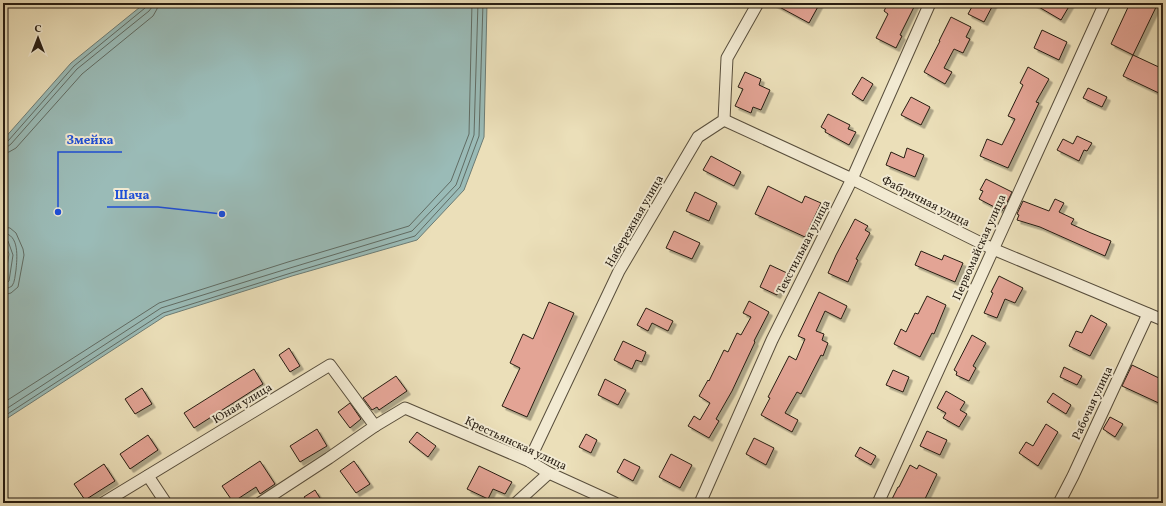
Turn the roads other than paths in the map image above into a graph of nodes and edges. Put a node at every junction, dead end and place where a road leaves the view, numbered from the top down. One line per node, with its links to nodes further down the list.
1 (758, 3): 4 (street)
2 (930, 3): 5 (street, Текстильная улица)
3 (1105, 3): 6 (street, Первомайская улица)
4 (724, 120): 5 (street, Фабричная улица); 10 (street, Набережная улица)
5 (852, 179): 6 (street, Фабричная улица); 18 (street, Текстильная улица)
6 (993, 249): 7 (street, Фабричная улица); 19 (street, Первомайская улица)
7 (1148, 314): 8 (street, Фабричная улица); 20 (street, Рабочая улица)
8 (1163, 320)
9 (375, 426): 10 (street, Крестьянская улица); 12 (street, Юная улица); 15 (street)
10 (529, 462): 11 (street, Крестьянская улица)
11 (549, 473): 16 (street); 17 (street, Крестьянская улица)
12 (148, 476): 13 (street, Юная улица); 14 (street)
13 (103, 503)
14 (166, 503)
15 (260, 503)
16 (516, 503)
17 (615, 503)
18 (700, 503)
19 (878, 503)
20 (1059, 503)

